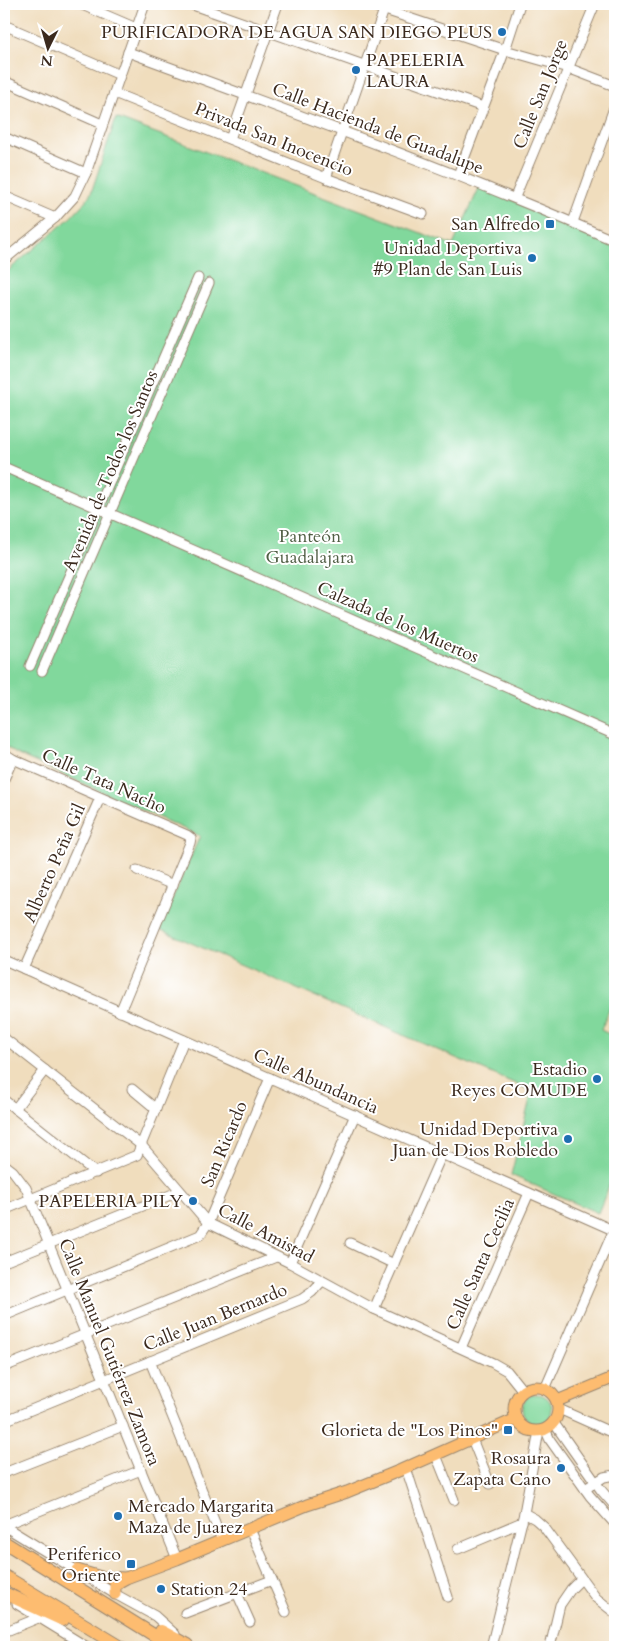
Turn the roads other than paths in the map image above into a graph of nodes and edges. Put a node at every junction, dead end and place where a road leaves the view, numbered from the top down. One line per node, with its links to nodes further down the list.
1 (82, 4): 10 (street)
2 (145, 4): 10 (street)
3 (190, 4): 11 (street)
4 (278, 4): 11 (street)
5 (367, 4): 8 (street)
6 (520, 4): 12 (street)
7 (595, 4): 15 (street, Calle San Jorge)
8 (385, 7): 12 (street); 14 (street)
9 (4, 25): 16 (street)
10 (136, 28): 13 (street)
11 (268, 31): 14 (street); 20 (street)
12 (505, 50): 15 (street); 22 (street)
13 (128, 52): 16 (street); 20 (street, Calle Hacienda de Guadalupe)
14 (364, 65): 22 (street); 24 (street)
15 (568, 68): 18 (street); 31 (street, Calle San Jorge)
16 (120, 75): 19 (street)
17 (4, 81): 23 (street)
18 (615, 86)
19 (114, 93): 23 (street); 26 (street, Privada San Inocencio)
20 (246, 96): 24 (street, Calle Hacienda de Guadalupe); 26 (street)
21 (615, 105): 34 (street)
22 (483, 107): 28 (street)
23 (102, 124): 27 (street)
24 (342, 131): 28 (street, Calle Hacienda de Guadalupe); 29 (street)
25 (4, 137): 27 (street)
26 (230, 139): 29 (street, Privada San Inocencio)
27 (86, 173): 33 (street)
28 (458, 175): 31 (street, Calle Hacienda de Guadalupe)
29 (326, 178): 32 (street, Privada San Inocencio)
30 (4, 196): 33 (street)
31 (515, 198): 34 (street, Calle Hacienda de Guadalupe)
32 (423, 214)
33 (55, 218): 36 (street)
34 (573, 222): 35 (street, Calle Hacienda de Guadalupe)
35 (615, 240)
36 (5, 257)
37 (198, 278): 40 (street, Avenida de Todos los Santos)
38 (209, 283): 41 (street, Avenida de Todos los Santos)
39 (4, 467): 40 (street, Calzada de los Muertos)
40 (98, 508): 41 (street, Calzada de los Muertos); 42 (street, Avenida de Todos los Santos)
41 (110, 513): 43 (street, Avenida de Todos los Santos); 44 (street, Calzada de los Muertos)
42 (30, 666)
43 (42, 671)
44 (615, 735)
45 (4, 753): 46 (street, Calle Tata Nacho)
46 (13, 759): 47 (street); 48 (street, Calle Tata Nacho)
47 (4, 779)
48 (100, 798): 50 (street, Calle Tata Nacho); 52 (street, Alberto Peña Gil)
49 (138, 870): 50 (street)
50 (173, 885): 53 (street)
51 (4, 960): 52 (street, Calle Abundancia)
52 (24, 969): 53 (street, Calle Abundancia)
53 (120, 1012): 55 (street, Calle Abundancia)
54 (4, 1038): 56 (street, Calle Amistad)
55 (184, 1040): 57 (street, Calle Abundancia); 61 (street)
56 (45, 1070): 60 (street); 63 (street, Calle Amistad)
57 (270, 1078): 62 (street, Calle Abundancia); 71 (street, San Ricardo)
58 (132, 1089): 61 (street)
59 (4, 1100): 60 (street)
60 (15, 1109): 66 (street)
61 (156, 1109): 63 (street)
62 (355, 1116): 64 (street, Calle Abundancia); 77 (street)
63 (142, 1146): 66 (street); 67 (street, Calle Amistad)
64 (442, 1154): 68 (street, Calle Abundancia); 78 (street)
65 (4, 1164): 69 (street, Calle Manuel Gutiérrez Zamora)
66 (96, 1173): 69 (street)
67 (180, 1191): 71 (street, Calle Amistad); 74 (street)
68 (529, 1193): 72 (street, Calle Abundancia); 84 (street, Calle Santa Cecilia)
69 (30, 1199): 70 (street); 74 (street, Calle Manuel Gutiérrez Zamora)
70 (4, 1210)
71 (208, 1223): 75 (street, Calle Amistad); 80 (street)
72 (615, 1229): 89 (street)
73 (350, 1243): 78 (street)
74 (49, 1244): 76 (street); 80 (street, Calle Manuel Gutiérrez Zamora)
75 (276, 1257): 77 (street, Calle Amistad); 83 (street)
76 (4, 1262)
77 (290, 1263): 79 (street, Calle Amistad)
78 (394, 1264): 81 (street)
79 (322, 1281): 81 (street, Calle Amistad); 85 (street, Calle Juan Bernardo)
80 (68, 1290): 82 (street); 83 (street, Calle Manuel Gutiérrez Zamora)
81 (374, 1309): 84 (street, Calle Amistad)
82 (4, 1316)
83 (86, 1335): 86 (street); 88 (street, Calle Manuel Gutiérrez Zamora)
84 (461, 1348): 90 (street, Calle Amistad)
85 (150, 1361): 88 (street, Calle Juan Bernardo); 112 (street)
86 (4, 1367)
87 (615, 1377): 91 (main road)
88 (104, 1380): 93 (street, Calle Juan Bernardo); 94 (street, Calle Manuel Gutiérrez Zamora)
89 (545, 1388): 90 (main road); 91 (main road)
90 (523, 1391): 92 (main road)
91 (558, 1405): 95 (main road); 96 (street)
92 (516, 1418): 95 (main road); 97 (main road)
93 (4, 1421)
94 (123, 1426): 100 (street, Calle Manuel Gutiérrez Zamora); 101 (street)
95 (546, 1428): 103 (street); 105 (street); 108 (street)
96 (615, 1434)
97 (472, 1439): 98 (main road); 104 (street)
98 (436, 1455): 99 (main road); 106 (street)
99 (403, 1469): 111 (main road); 125 (street)
100 (141, 1470): 110 (street); 115 (street, Calle Manuel Gutiérrez Zamora)
101 (4, 1473)
102 (615, 1475): 103 (street)
103 (596, 1482): 105 (street); 107 (street)
104 (490, 1484)
105 (585, 1489): 109 (street)
106 (454, 1500)
107 (615, 1506)
108 (523, 1518): 114 (street); 119 (street); 137 (street)
109 (615, 1524)
110 (4, 1525): 116 (street)
111 (250, 1529): 112 (main road); 120 (street)
112 (222, 1540): 115 (main road)
113 (4, 1542): 121 (highway)
114 (458, 1549)
115 (177, 1559): 118 (main road)
116 (77, 1570): 118 (main road); 124 (street)
117 (4, 1576): 132 (highway)
118 (126, 1578): 124 (main road)
119 (581, 1579): 128 (street); 138 (street)
120 (272, 1580): 122 (street); 126 (street)
121 (76, 1586): 133 (highway); 136 (highway)
122 (237, 1592): 127 (street); 130 (street)
123 (4, 1594): 129 (highway)
124 (115, 1594): 133 (street)
125 (448, 1597)
126 (286, 1612)
127 (186, 1613)
128 (615, 1613)
129 (44, 1616): 131 (street); 132 (highway); 134 (street)
130 (250, 1622)
131 (4, 1632)
132 (108, 1639): 135 (highway)
133 (189, 1646)
134 (87, 1647)
135 (121, 1647)
136 (172, 1647)
137 (491, 1647)
138 (550, 1647)

